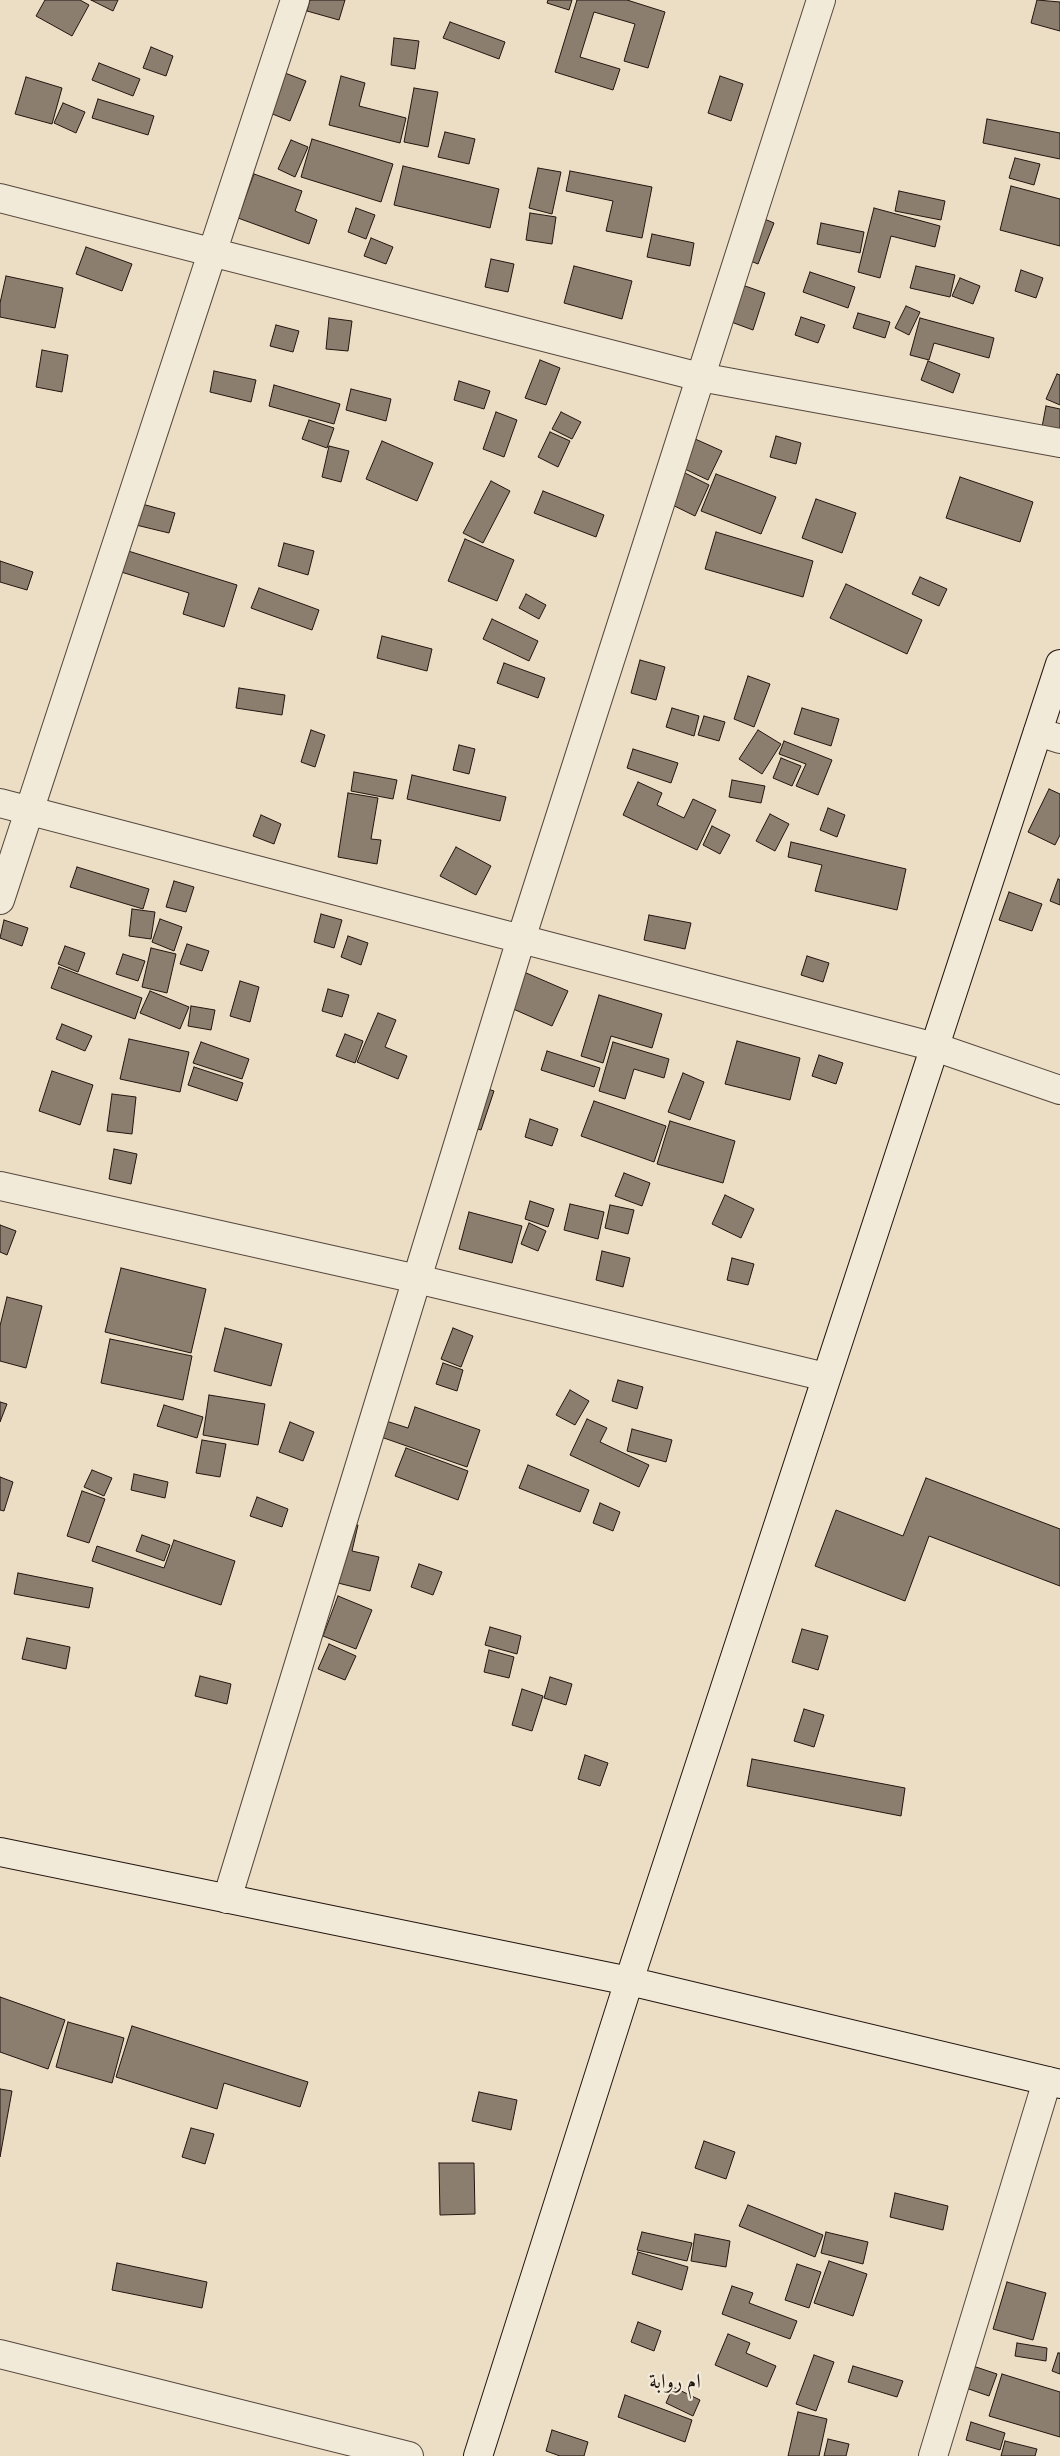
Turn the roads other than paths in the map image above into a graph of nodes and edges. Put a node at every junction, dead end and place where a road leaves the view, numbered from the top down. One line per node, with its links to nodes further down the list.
1 (294, 0): 4 (street)
2 (821, 0): 5 (street)
3 (0, 198): 4 (street)
4 (212, 254): 5 (street); 10 (street)
5 (700, 377): 6 (street); 12 (street)
6 (1060, 442)
7 (1060, 664): 8 (street)
8 (1049, 736): 13 (street)
9 (0, 803): 10 (street)
10 (29, 812): 11 (street); 12 (street)
11 (0, 900)
12 (521, 939): 13 (street); 16 (street)
13 (935, 1047): 14 (street); 17 (street)
14 (1060, 1090)
15 (0, 1186): 16 (street)
16 (417, 1279): 17 (street); 19 (street)
17 (826, 1377): 20 (street)
18 (0, 1852): 19 (street)
19 (227, 1899): 20 (street)
20 (629, 1981): 21 (street); 24 (street)
21 (1054, 2082): 25 (street)
22 (0, 2354): 23 (street)
23 (408, 2456)
24 (478, 2456)
25 (933, 2456)

